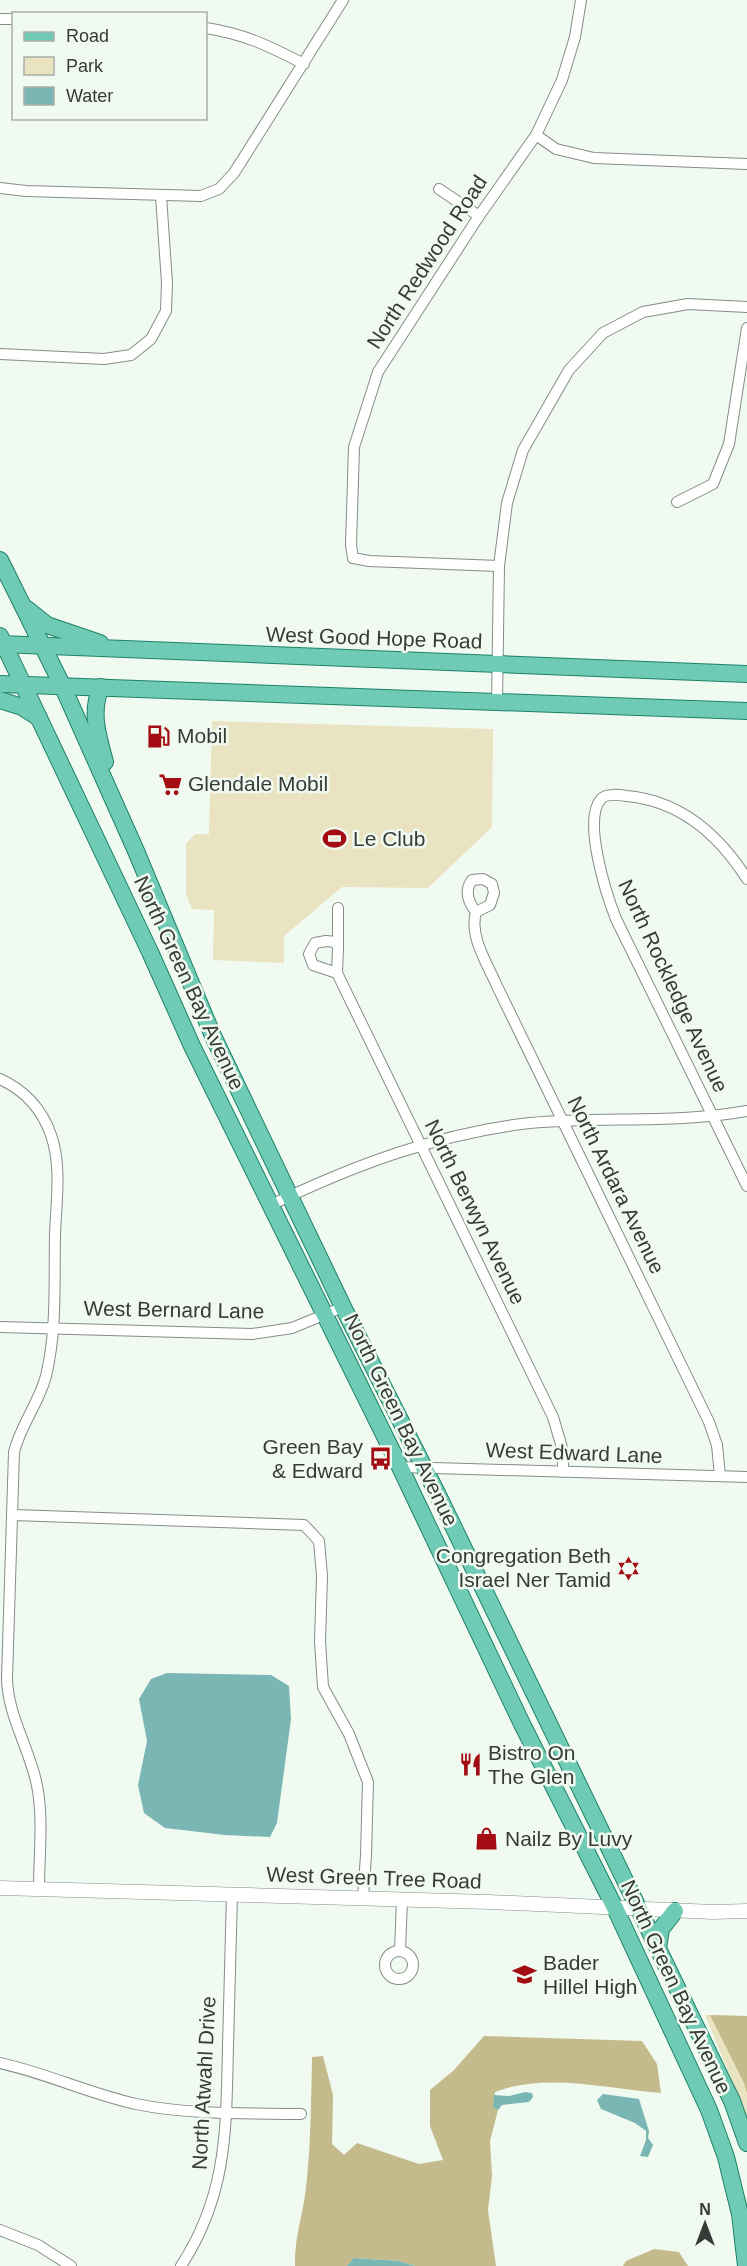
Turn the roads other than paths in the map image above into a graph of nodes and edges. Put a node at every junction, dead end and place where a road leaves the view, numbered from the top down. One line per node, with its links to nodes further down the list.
1 (343, 0): 4 (street)
2 (581, 0): 5 (street, North Redwood Road)
3 (207, 28): 4 (street)
4 (304, 64): 9 (street)
5 (536, 135): 6 (street); 10 (street, North Redwood Road)
6 (747, 164)
7 (0, 188): 9 (street)
8 (439, 189): 10 (street)
9 (161, 196): 13 (street)
10 (479, 216): 16 (street, North Redwood Road)
11 (747, 307): 16 (street)
12 (747, 328): 14 (street)
13 (0, 354)
14 (677, 502)
15 (0, 560): 17 (main road, North Green Bay Avenue)
16 (499, 566): 21 (street)
17 (22, 604): 19 (main road, North Green Bay Avenue); 20 (main road)
18 (1, 642): 19 (main road, West Good Hope Road); 24 (main road, North Green Bay Avenue)
19 (42, 646): 20 (main road, West Good Hope Road); 25 (main road, North Green Bay Avenue)
20 (119, 649): 21 (main road, West Good Hope Road)
21 (498, 665): 22 (main road, West Good Hope Road); 28 (street)
22 (747, 674)
23 (0, 684): 24 (main road)
24 (24, 685): 25 (main road); 30 (main road, North Green Bay Avenue)
25 (62, 686): 26 (main road); 31 (main road, North Green Bay Avenue)
26 (101, 687): 28 (main road); 31 (main road)
27 (0, 700): 30 (main road)
28 (497, 702): 29 (main road)
29 (747, 711)
30 (39, 718): 44 (main road, North Green Bay Avenue)
31 (124, 823): 43 (main road, North Green Bay Avenue)
32 (747, 879): 39 (street, North Rockledge Avenue)
33 (338, 908): 35 (street, North Berwyn Avenue)
34 (476, 912): 40 (street, North Ardara Avenue)
35 (338, 948): 36 (street, North Berwyn Avenue); 36 (street)
36 (337, 973): 41 (street, North Berwyn Avenue)
37 (0, 1080): 48 (street)
38 (747, 1111): 39 (street)
39 (713, 1117): 40 (street); 42 (street, North Rockledge Avenue)
40 (563, 1120): 41 (street); 52 (street, North Ardara Avenue)
41 (421, 1146): 43 (street); 51 (street, North Berwyn Avenue)
42 (747, 1186)
43 (290, 1196): 44 (street); 45 (main road, North Green Bay Avenue)
44 (271, 1205): 46 (main road, North Green Bay Avenue)
45 (343, 1307): 46 (street, West Bernard Lane); 50 (main road, North Green Bay Avenue)
46 (324, 1315): 48 (street, West Bernard Lane); 49 (main road, North Green Bay Avenue)
47 (0, 1327): 48 (street, West Bernard Lane)
48 (53, 1328): 54 (street)
49 (400, 1467): 50 (street, West Edward Lane); 60 (main road, North Green Bay Avenue)
50 (424, 1468): 51 (street, West Edward Lane); 61 (main road, North Green Bay Avenue)
51 (563, 1472): 52 (street, West Edward Lane)
52 (720, 1476): 53 (street, West Edward Lane)
53 (747, 1477)
54 (13, 1515): 56 (street); 58 (street)
55 (0, 1888): 56 (street, West Green Tree Road)
56 (39, 1888): 57 (street, West Green Tree Road)
57 (232, 1894): 58 (street, West Green Tree Road); 67 (street, North Atwahl Drive)
58 (363, 1898): 59 (street, West Green Tree Road)
59 (402, 1900): 60 (street, West Green Tree Road); 65 (street)
60 (615, 1908): 61 (street, West Green Tree Road); 73 (main road, North Green Bay Avenue)
61 (639, 1909): 62 (street, West Green Tree Road); 64 (main road, North Green Bay Avenue)
62 (675, 1911): 63 (street, West Green Tree Road); 64 (main road)
63 (747, 1911)
64 (658, 1948): 69 (main road, North Green Bay Avenue)
65 (400, 1951)
66 (0, 2062): 67 (street)
67 (226, 2113): 68 (street); 72 (street, North Atwahl Drive)
68 (301, 2114)
69 (747, 2143)
70 (0, 2230): 71 (street)
71 (71, 2266)
72 (181, 2266)
73 (746, 2266)

